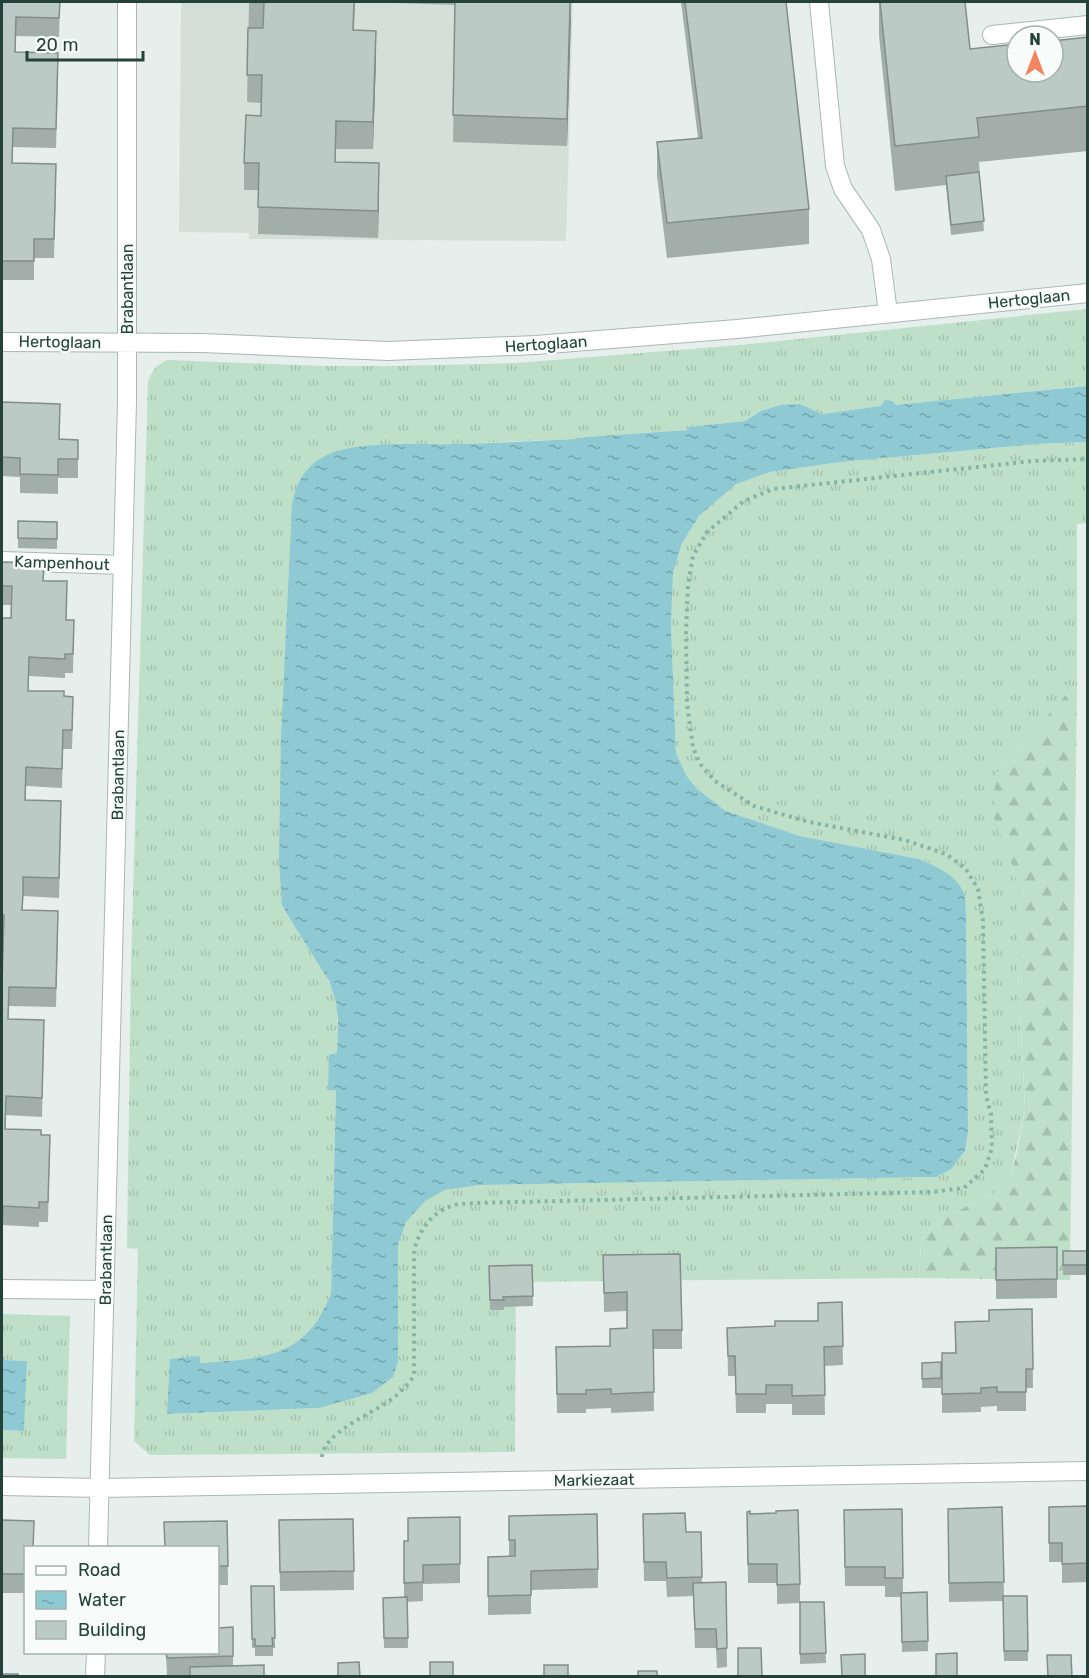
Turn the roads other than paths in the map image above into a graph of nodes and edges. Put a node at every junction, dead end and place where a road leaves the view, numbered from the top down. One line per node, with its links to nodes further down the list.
1 (127, 2): 8 (street, Brabantlaan)
2 (819, 2): 6 (street)
3 (1088, 25): 4 (street)
4 (992, 35)
5 (1088, 293): 6 (street, Hertoglaan)
6 (888, 313): 8 (street, Hertoglaan)
7 (2, 342): 8 (street, Hertoglaan)
8 (127, 343): 10 (street, Brabantlaan)
9 (2, 561): 10 (street, Kampenhout)
10 (123, 565): 12 (street, Brabantlaan)
11 (2, 1289): 12 (street)
12 (105, 1290): 15 (street, Brabantlaan)
13 (1088, 1471): 15 (street, Markiezaat)
14 (2, 1486): 15 (street, Markiezaat)
15 (100, 1488): 16 (street, Brabantlaan)
16 (98, 1546)
17 (96, 1654): 18 (street)
18 (95, 1677)

